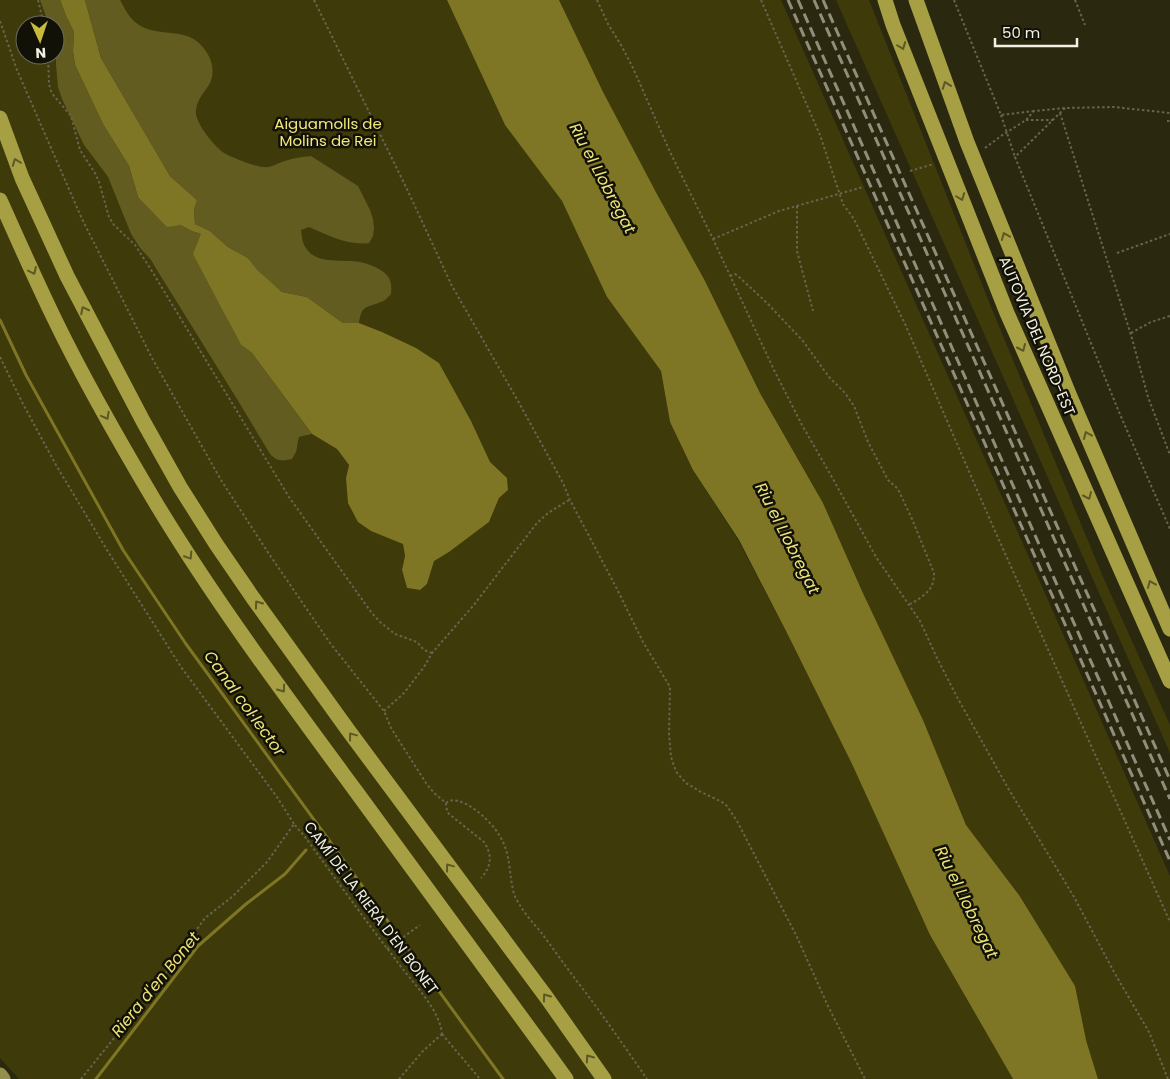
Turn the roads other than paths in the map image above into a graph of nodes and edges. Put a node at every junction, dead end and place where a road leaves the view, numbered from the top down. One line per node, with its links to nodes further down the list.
1 (885, 0): 6 (highway, AUTOVIA DEL NORD-EST, one-way to 6)
2 (916, 0): 5 (highway, AUTOVIA DEL NORD-EST, one-way to 2)
3 (0, 118): 10 (highway, one-way to 3)
4 (0, 200): 9 (highway, one-way to 9)
5 (1170, 629)
6 (1170, 681)
7 (0, 1075): 8 (main road)
8 (4, 1079)
9 (566, 1079)
10 (604, 1079)

